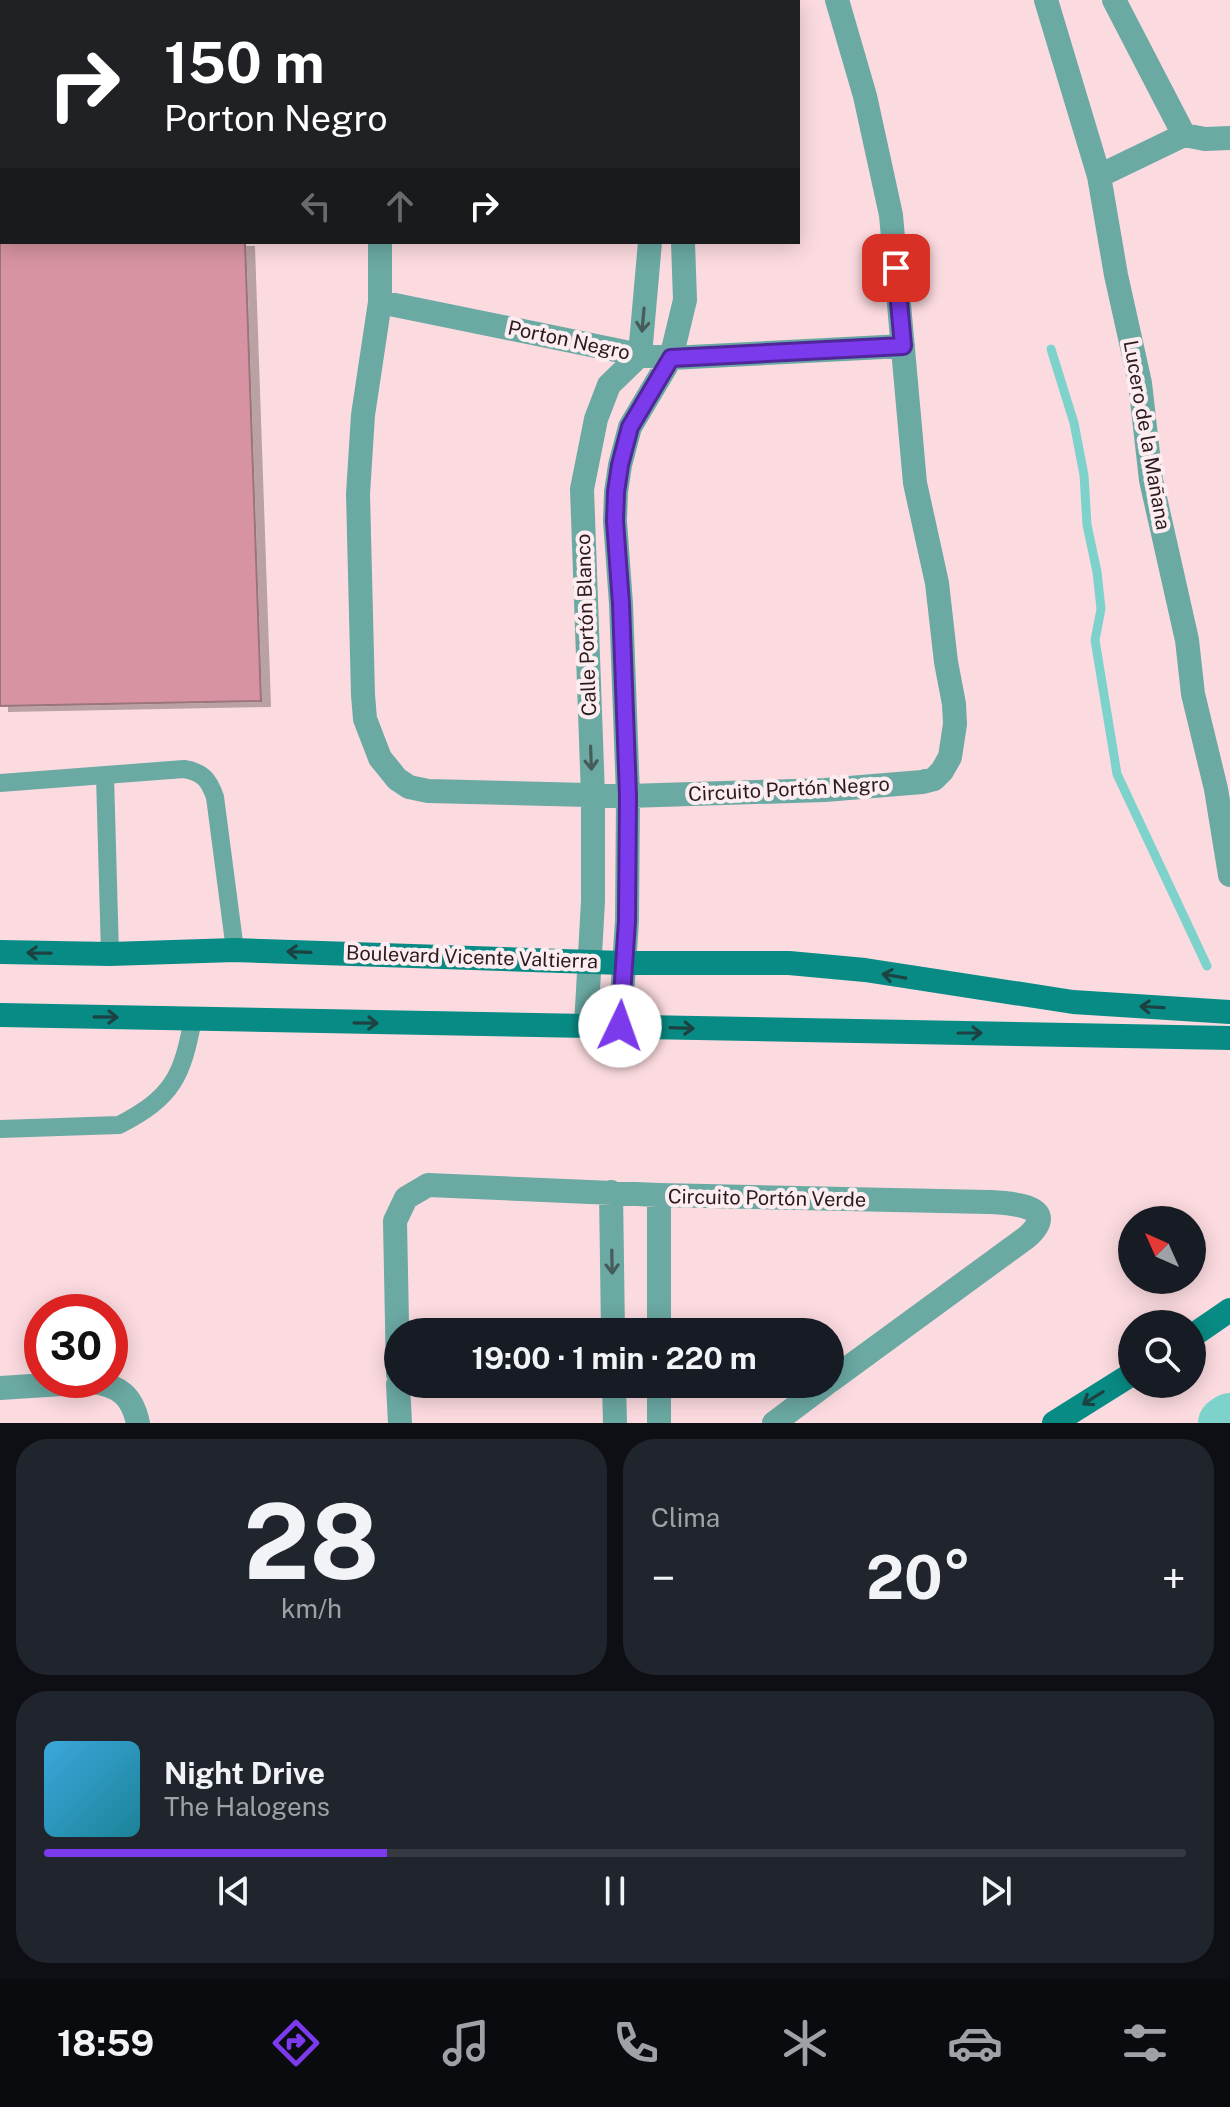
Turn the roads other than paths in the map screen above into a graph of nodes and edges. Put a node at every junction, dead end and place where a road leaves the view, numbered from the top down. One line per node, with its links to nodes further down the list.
1 (837, 0): 11 (street, Circuito Portón Negro)
2 (1046, 0): 6 (street, Lucero de la Mañana)
3 (1114, 0): 4 (street)
4 (1184, 135): 5 (street); 6 (street)
5 (1230, 138)
6 (1099, 176): 18 (street, Lucero de la Mañana)
7 (380, 244): 10 (street, Circuito Portón Negro)
8 (650, 244): 12 (street, one-way to 12)
9 (683, 244): 13 (street, Calle Portón Blanco)
10 (380, 302): 12 (street, Porton Negro); 16 (street, Circuito Portón Negro)
11 (903, 346): 13 (street, Porton Negro); 17 (street, Circuito Portón Negro)
12 (640, 355): 13 (street, Porton Negro); 16 (street, Calle Portón Blanco, one-way to 16)
13 (671, 358): 17 (street, Calle Portón Blanco)
14 (105, 776): 15 (lane); 19 (lane); 21 (lane)
15 (0, 783)
16 (593, 796): 17 (street, Circuito Portón Negro); 22 (street, Calle Portón Blanco)
17 (628, 796): 23 (street, Calle Portón Blanco)
18 (1230, 875)
19 (235, 950): 21 (main road, Boulevard Vicente Valtierra); 22 (main road, Boulevard Vicente Valtierra, one-way to 19)
20 (0, 952): 21 (main road, Boulevard Vicente Valtierra, one-way to 20)
21 (110, 954)
22 (590, 961): 23 (main road, Boulevard Vicente Valtierra); 27 (street, Calle Portón Blanco)
23 (623, 963): 24 (main road, Boulevard Vicente Valtierra, one-way to 23); 28 (street, Calle Portón Blanco)
24 (1230, 1012)
25 (0, 1015): 26 (main road, one-way to 26)
26 (193, 1019): 27 (main road, one-way to 27); 30 (lane)
27 (586, 1026): 28 (main road)
28 (620, 1026): 29 (main road, one-way to 29)
29 (1230, 1038)
30 (0, 1129)
31 (611, 1192): 32 (street, Circuito Portón Verde); 34 (street, Circuito Portón Verde); 35 (street, one-way to 35)
32 (659, 1195): 36 (street); 38 (street, Circuito Portón Verde)
33 (1230, 1310): 37 (main road)
34 (397, 1318)
35 (613, 1318)
36 (659, 1318)
37 (1206, 1326)
38 (844, 1371)
39 (1118, 1383): 50 (main road, one-way to 50)
40 (0, 1388): 45 (street)
41 (399, 1398): 46 (street)
42 (614, 1398): 47 (street)
43 (659, 1398): 48 (street)
44 (808, 1398): 49 (street, Circuito Portón Verde)
45 (138, 1423)
46 (400, 1423)
47 (615, 1423)
48 (659, 1423)
49 (774, 1423)
50 (1054, 1423)

